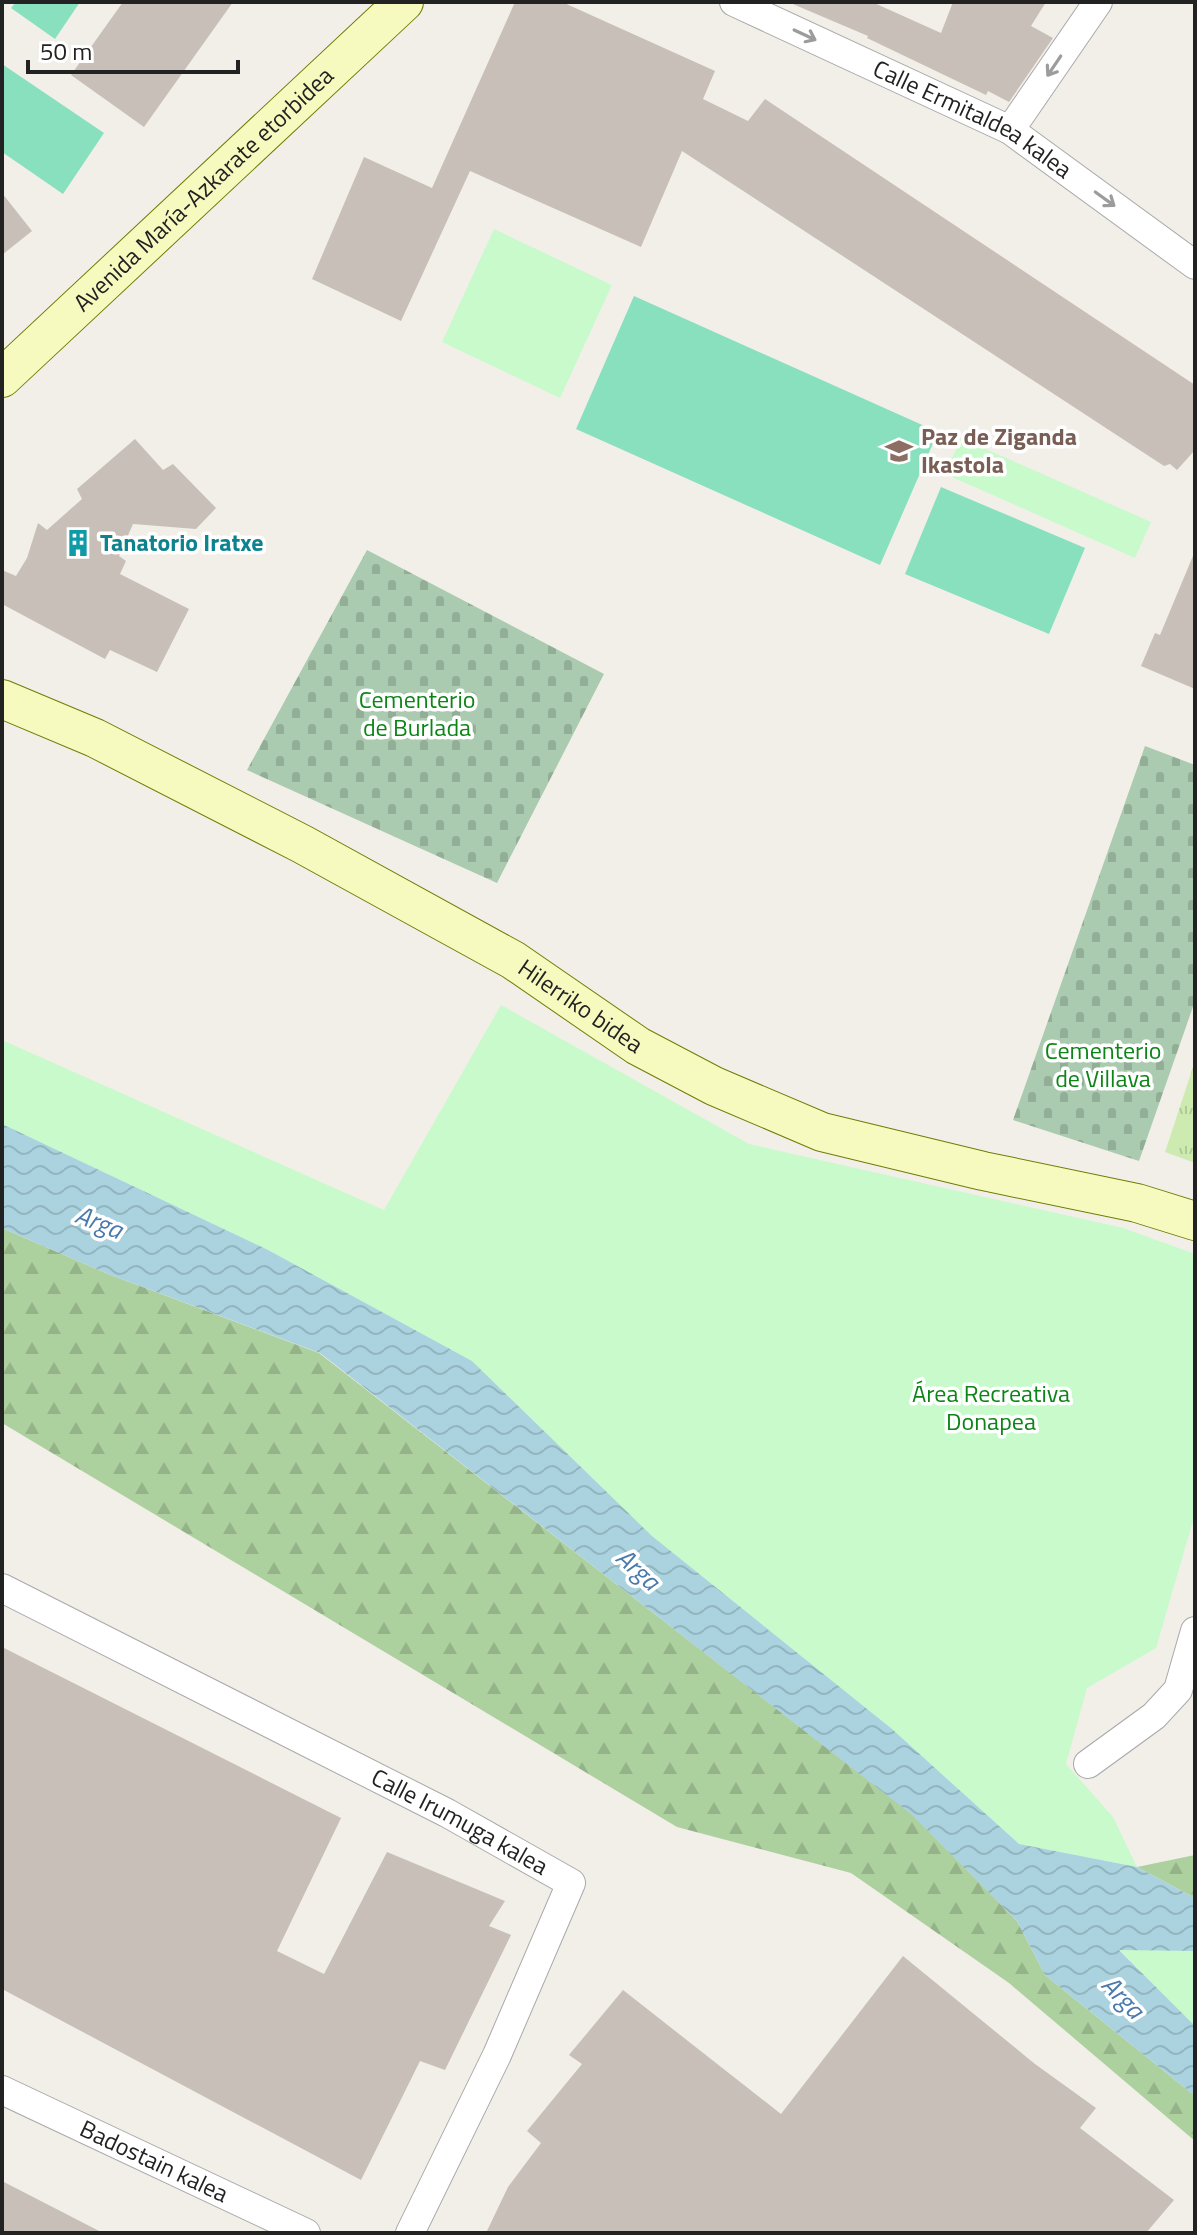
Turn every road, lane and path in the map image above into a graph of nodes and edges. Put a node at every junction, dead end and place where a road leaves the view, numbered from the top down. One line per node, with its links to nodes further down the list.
1 (404, 2): 6 (street, Avenida María-Azkarate etorbidea)
2 (734, 2): 4 (street, Calle Ermitaldea kalea, one-way to 4)
3 (1098, 2): 4 (street, one-way to 4)
4 (1010, 130): 5 (street, Calle Ermitaldea kalea, one-way to 5)
5 (1195, 265)
6 (2, 378)
7 (2, 699): 8 (street, Hilerriko bidea)
8 (1195, 1221)
9 (2, 1588): 14 (street, Calle Irumuga kalea)
10 (1193, 1646): 11 (street)
11 (1088, 1764)
12 (2, 2090): 13 (street, Badostain kalea)
13 (306, 2233)
14 (410, 2233)

